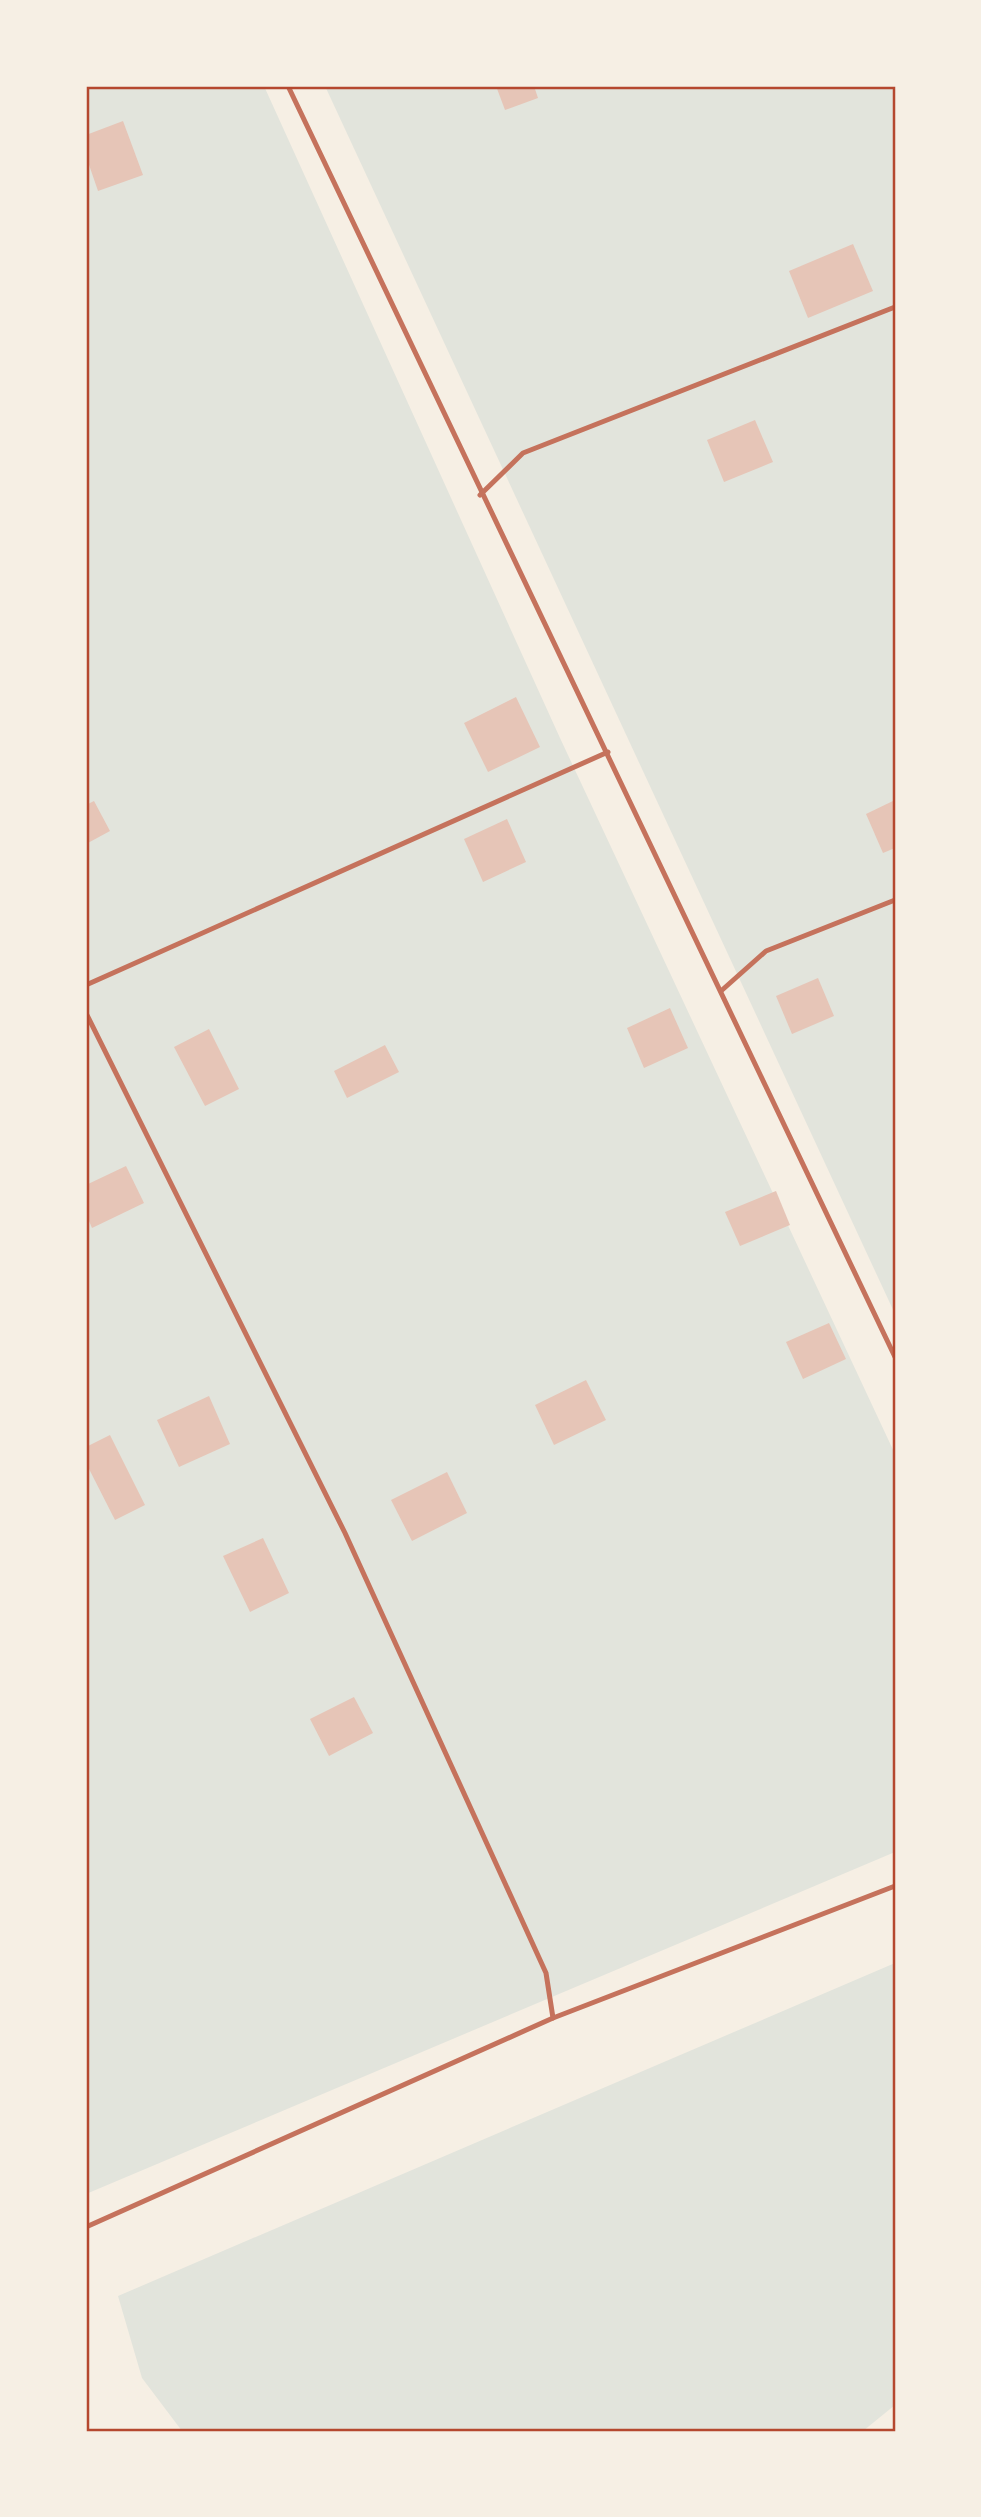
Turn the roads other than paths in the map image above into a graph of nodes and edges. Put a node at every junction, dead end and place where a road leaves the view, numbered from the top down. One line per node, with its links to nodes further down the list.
1 (288, 86): 3 (lane)
2 (895, 307): 3 (lane)
3 (480, 495): 4 (lane)
4 (608, 752): 6 (lane); 7 (lane)
5 (895, 900): 7 (lane)
6 (86, 985)
7 (721, 991): 9 (lane)
8 (86, 1013): 11 (lane)
9 (895, 1357)
10 (895, 1886): 11 (lane)
11 (553, 2018): 12 (lane)
12 (86, 2227)

